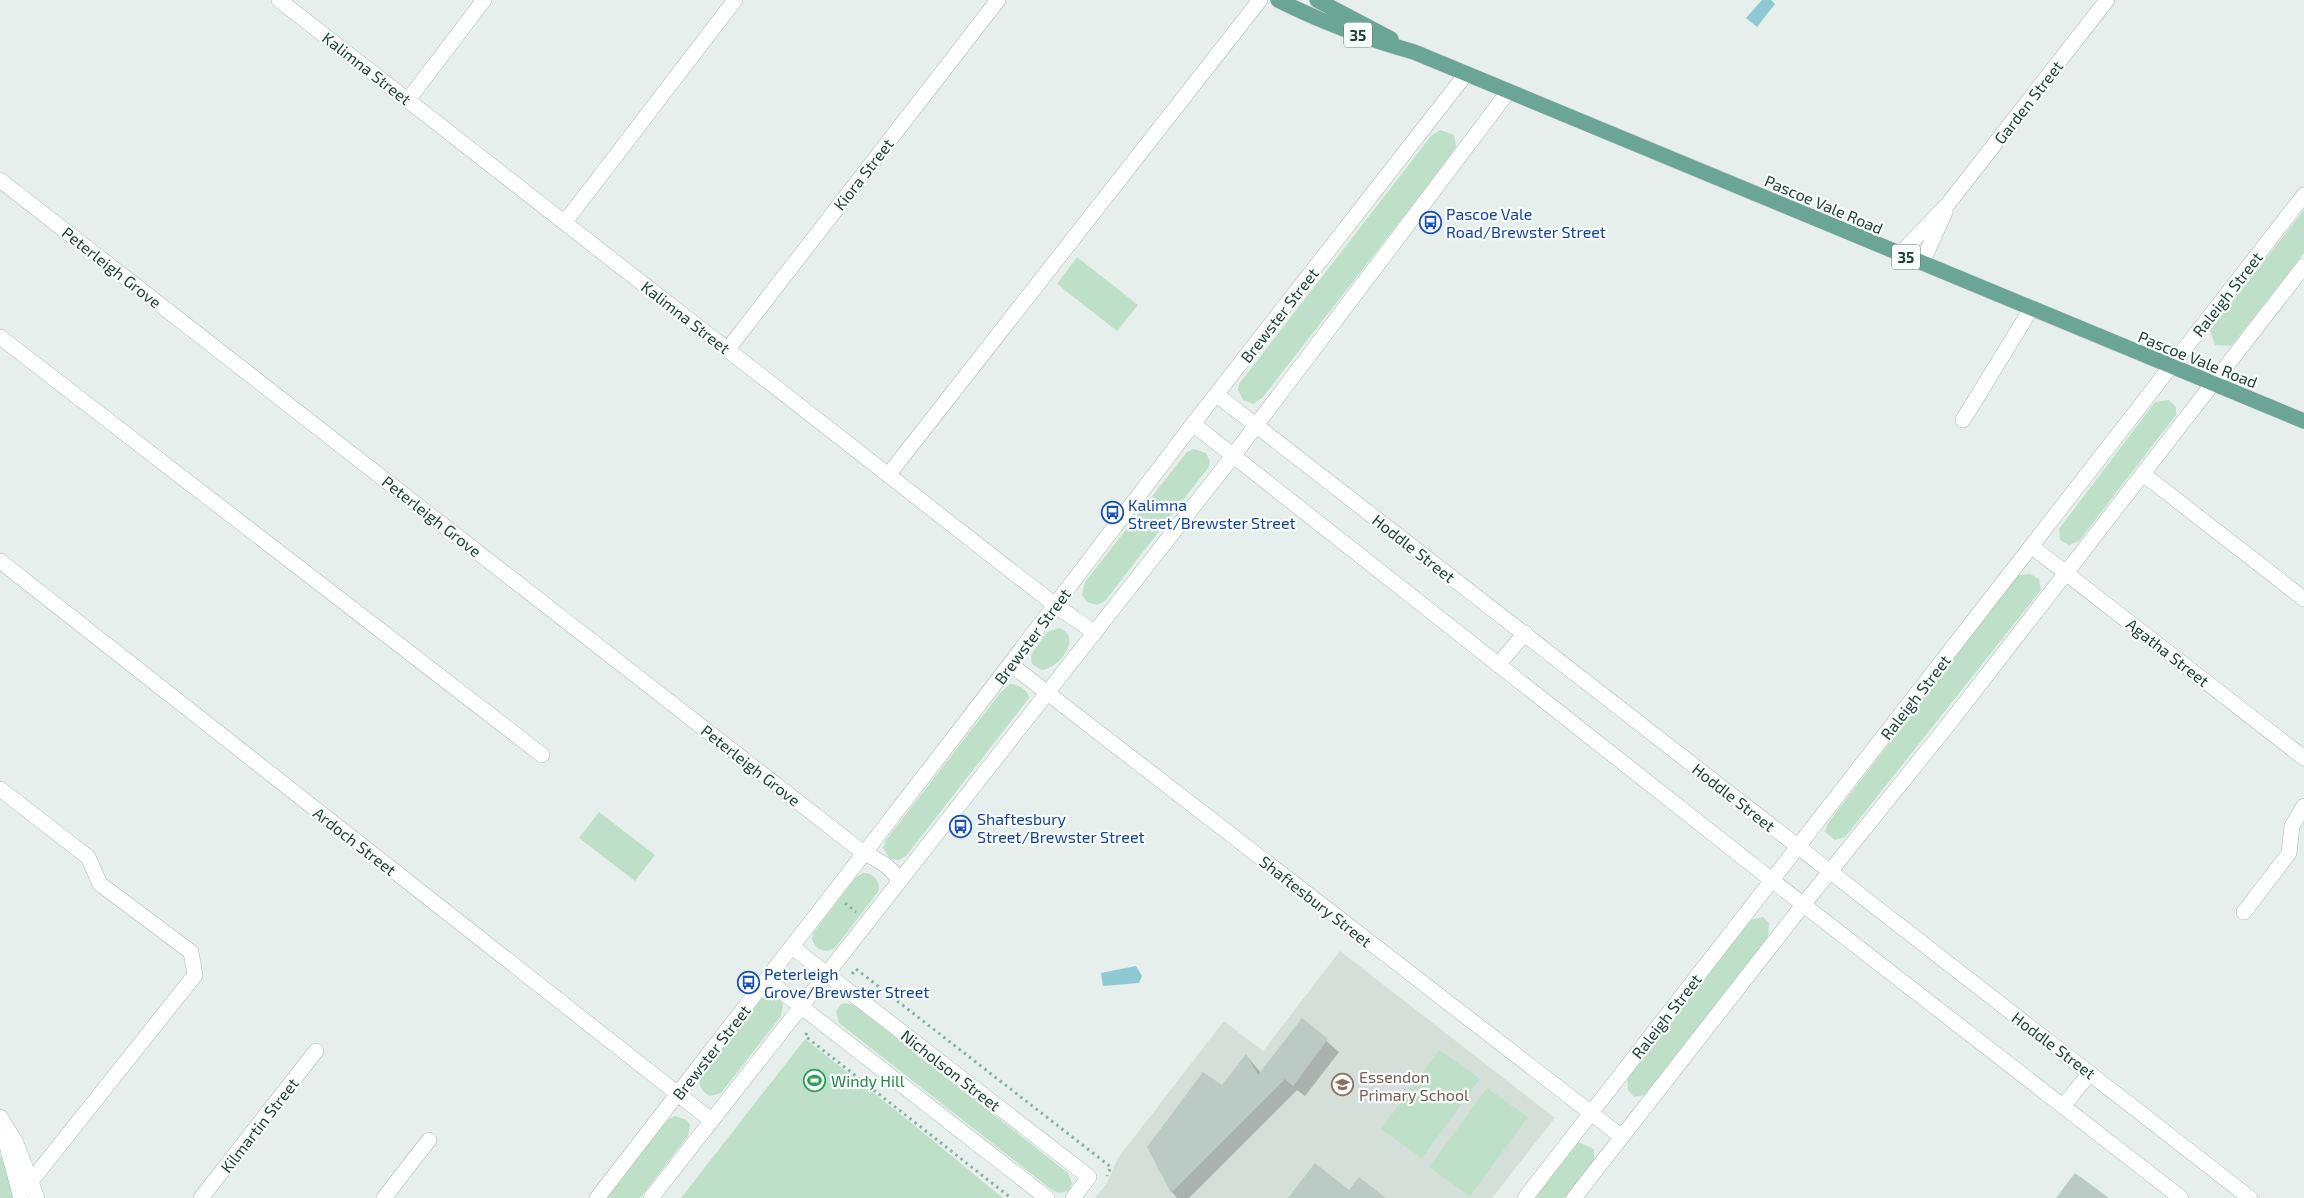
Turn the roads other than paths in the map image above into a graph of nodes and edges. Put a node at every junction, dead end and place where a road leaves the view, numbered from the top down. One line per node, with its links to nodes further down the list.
1 (279, 0): 13 (street, Kalimna Street)
2 (484, 0): 13 (street)
3 (735, 0): 17 (street)
4 (998, 0): 23 (street, Kiora Street)
5 (1260, 0): 32 (street)
6 (1278, 0): 9 (main road, Pascoe Vale Road / 35)
7 (1317, 0): 10 (main road, Pascoe Vale Road / 35)
8 (2107, 0): 16 (street, Garden Street)
9 (1307, 6): 10 (main road, Pascoe Vale Road / 35)
10 (1414, 52): 11 (main road, Pascoe Vale Road / 35)
11 (1466, 74): 12 (main road, Pascoe Vale Road / 35); 26 (street, Brewster Street)
12 (1508, 92): 18 (main road, Pascoe Vale Road / 35); 30 (street)
13 (408, 100): 17 (street, Kalimna Street)
14 (0, 180): 49 (street, Peterleigh Grove)
15 (2304, 195): 24 (street, Raleigh Street)
16 (1948, 204): 18 (street, Garden Street); 19 (street, Garden Street)
17 (564, 222): 23 (street, Kalimna Street)
18 (1900, 254): 19 (main road, Pascoe Vale Road / 35)
19 (1922, 263): 21 (main road, Pascoe Vale Road / 35)
20 (2304, 266): 25 (street)
21 (2031, 309): 24 (main road, Pascoe Vale Road / 35); 27 (street)
22 (0, 337): 44 (street)
23 (728, 349): 32 (street, Kalimna Street)
24 (2170, 366): 25 (main road, Pascoe Vale Road / 35); 34 (street, Raleigh Street)
25 (2213, 384): 28 (main road, Pascoe Vale Road / 35); 33 (street)
26 (1217, 395): 29 (street, Brewster Street); 30 (street, Hoddle Street)
27 (1963, 420)
28 (2304, 421)
29 (1193, 424): 31 (street); 38 (street, Brewster Street)
30 (1257, 425): 31 (street); 40 (street, Hoddle Street)
31 (1233, 456): 39 (street); 42 (street)
32 (890, 474): 38 (street, Kalimna Street)
33 (2143, 474): 36 (street); 37 (street)
34 (2031, 546): 36 (street, Agatha Street); 48 (street, Raleigh Street)
35 (0, 561): 61 (street, Ardoch Street)
36 (2066, 572): 45 (street, Agatha Street); 50 (street)
37 (2302, 592)
38 (1056, 605): 39 (street, Kalimna Street); 41 (street, Brewster Street)
39 (1094, 632): 43 (street)
40 (1525, 632): 42 (street); 48 (street, Hoddle Street)
41 (1010, 664): 43 (street, Shaftesbury Street); 49 (street, Brewster Street)
42 (1498, 665): 52 (street)
43 (1047, 692): 51 (street); 63 (street, Shaftesbury Street)
44 (542, 755)
45 (2304, 758)
46 (0, 789): 68 (street)
47 (2304, 806): 54 (street)
48 (1798, 848): 50 (street, Hoddle Street); 52 (street, Raleigh Street)
49 (864, 853): 51 (street, Peterleigh Grove); 55 (street, Brewster Street)
50 (1829, 873): 53 (street); 60 (street, Hoddle Street)
51 (899, 881): 56 (street)
52 (1773, 882): 53 (street); 63 (street, Raleigh Street)
53 (1803, 905): 62 (street); 66 (street)
54 (2244, 912)
55 (792, 947): 56 (street, Nicholson Street); 57 (street, Brewster Street)
56 (827, 973): 58 (street); 76 (street, Nicholson Street)
57 (767, 980): 58 (street); 61 (street, Brewster Street)
58 (801, 1006): 65 (street); 75 (street)
59 (316, 1051): 71 (street, Kilmartin Street)
60 (2090, 1072): 62 (street); 80 (street, Hoddle Street)
61 (678, 1094): 65 (street, Ardoch Street); 73 (street, Brewster Street)
62 (2064, 1105): 79 (street)
63 (1590, 1113): 66 (street, Shaftesbury Street); 77 (street, Raleigh Street)
64 (0, 1118): 68 (street); 69 (street)
65 (711, 1120): 74 (street)
66 (1622, 1137): 78 (street)
67 (430, 1140): 72 (street)
68 (32, 1180): 70 (street)
69 (21, 1198)
70 (37, 1198)
71 (202, 1198)
72 (384, 1198)
73 (597, 1198)
74 (651, 1198)
75 (1047, 1198)
76 (1073, 1198)
77 (1525, 1198)
78 (1574, 1198)
79 (2181, 1198)
80 (2250, 1198)

